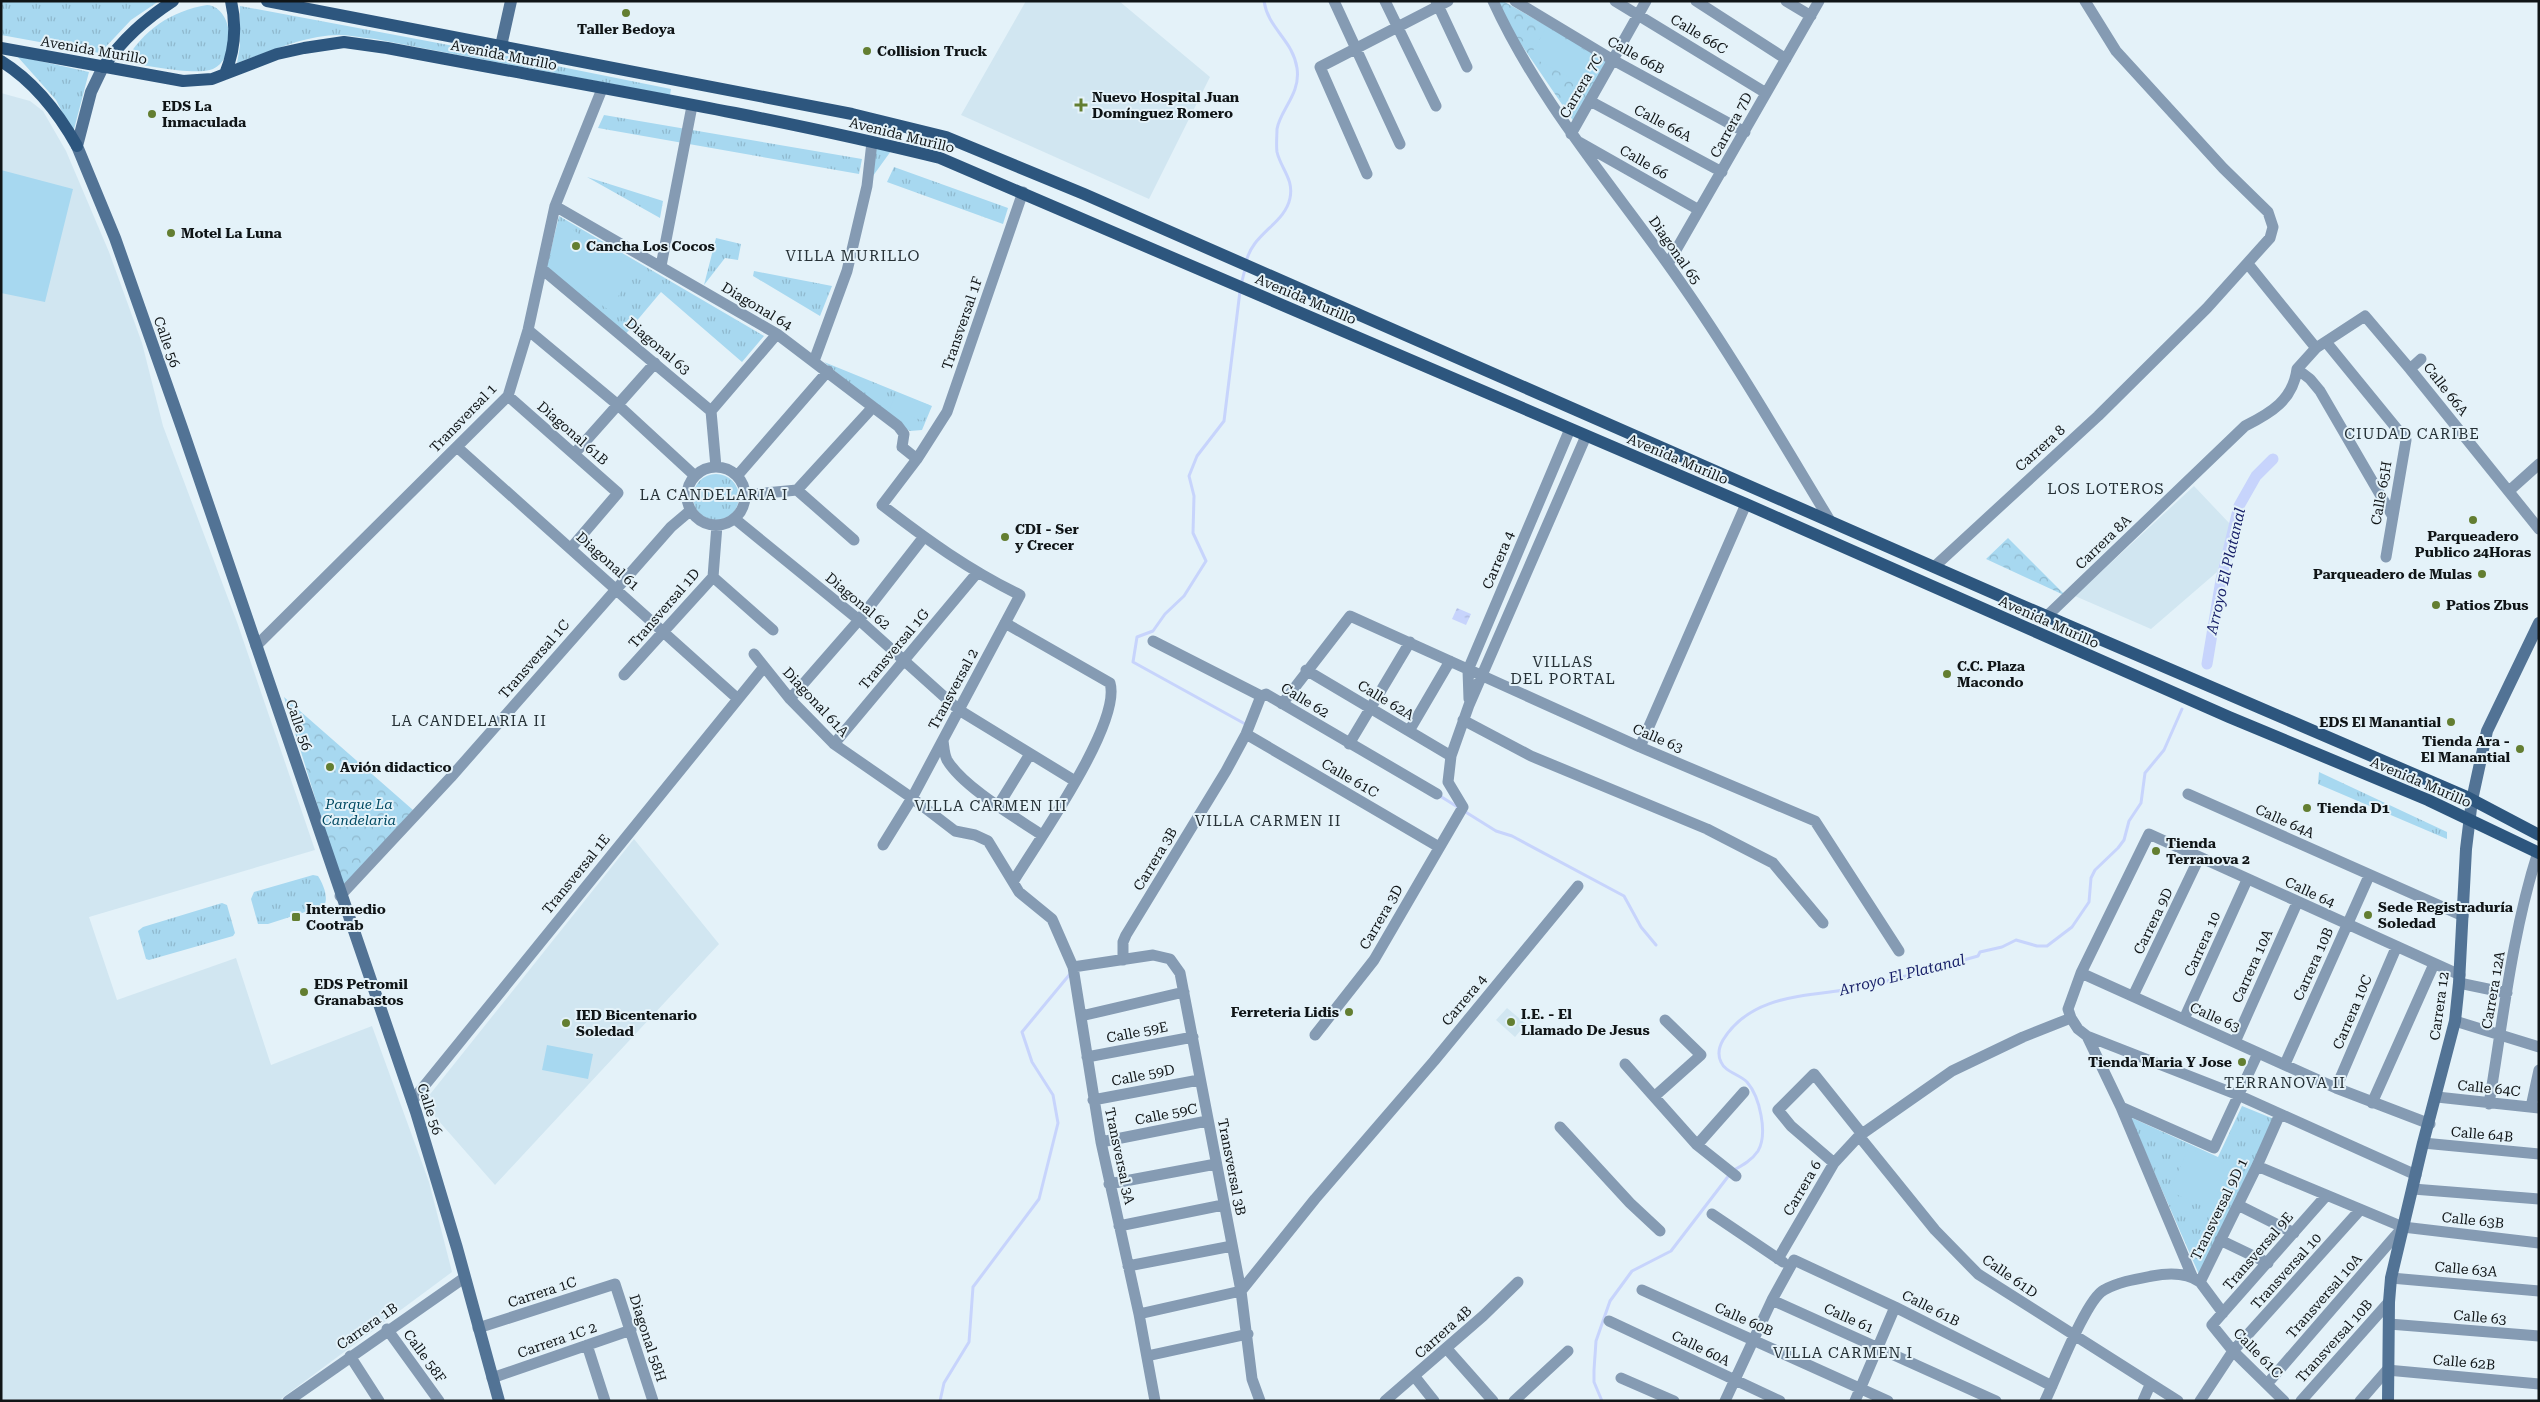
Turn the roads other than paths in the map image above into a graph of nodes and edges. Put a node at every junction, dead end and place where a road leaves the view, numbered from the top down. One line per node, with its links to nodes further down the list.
1 (173, 1): 25 (main road)
2 (231, 1): 27 (main road)
3 (267, 1): 19 (main road, Avenida Murillo)
4 (511, 1): 19 (main road)
5 (1334, 1): 21 (street)
6 (1386, 1): 18 (street)
7 (1493, 1): 36 (street, Diagonal 65)
8 (1516, 1): 23 (street, Calle 66B)
9 (1615, 1): 16 (street, Calle 66C)
10 (1646, 1): 16 (street, Carrera 7C)
11 (1696, 1): 22 (street)
12 (1786, 1): 17 (street)
13 (1819, 1): 17 (street, Carrera 7D)
14 (2085, 1): 46 (street, Carrera 8)
15 (1441, 3): 18 (street); 26 (street)
16 (1639, 15): 23 (street, Carrera 7C); 30 (street, Calle 66C)
17 (1811, 16): 22 (street, Carrera 7D)
18 (1398, 27): 21 (street); 34 (street)
19 (501, 46): 28 (main road, Avenida Murillo)
20 (1, 48): 25 (main road, Avenida Murillo)
21 (1357, 48): 38 (street); 41 (street)
22 (1786, 59): 30 (street, Carrera 7D)
23 (1613, 60): 31 (street, Carrera 7C); 35 (street, Calle 66B)
24 (1, 61): 39 (main road)
25 (104, 67): 27 (main road, Avenida Murillo); 39 (main road)
26 (1467, 67)
27 (225, 74): 29 (main road, Avenida Murillo)
28 (679, 81): 32 (main road); 80 (main road, Avenida Murillo)
29 (602, 89): 32 (main road, Avenida Murillo); 43 (street, Transversal 1)
30 (1766, 93): 35 (street, Carrera 7D)
31 (1590, 101): 36 (street, Carrera 7C); 40 (street, Calle 66A)
32 (674, 103): 33 (main road, Avenida Murillo)
33 (692, 106): 37 (main road, Avenida Murillo); 47 (street)
34 (1436, 106)
35 (1745, 132): 40 (street, Carrera 7D)
36 (1573, 137): 44 (street, Calle 66); 45 (street, Diagonal 65)
37 (872, 142): 42 (main road, Avenida Murillo); 53 (street)
38 (1400, 144)
39 (77, 146): 99 (main road, Calle 56)
40 (1722, 172): 44 (street, Carrera 7D)
41 (1367, 174)
42 (1023, 192): 62 (main road, Avenida Murillo); 66 (street, Transversal 1F)
43 (555, 206): 47 (street, Diagonal 64); 48 (street, Transversal 1)
44 (1699, 210): 45 (street, Carrera 7D)
45 (1668, 264): 80 (street, Diagonal 65)
46 (2248, 264): 51 (street, Calle 65H); 87 (street, Carrera 8)
47 (660, 266): 50 (street, Diagonal 64)
48 (542, 269): 49 (street, Transversal 1); 54 (street, Diagonal 63)
49 (528, 330): 58 (street, Transversal 1); 59 (street)
50 (777, 334): 53 (street, Diagonal 64); 61 (street)
51 (2321, 346): 55 (street); 56 (street, Calle 66A); 78 (street, Calle 65H)
52 (2421, 359): 56 (street)
53 (814, 361): 57 (street, Diagonal 64)
54 (655, 363): 59 (street); 61 (street, Diagonal 63)
55 (2296, 369): 78 (street); 91 (street, Carrera 8A)
56 (2410, 369): 73 (street, Calle 66A)
57 (828, 371): 60 (street, Diagonal 64); 70 (street)
58 (508, 396): 64 (street, Transversal 1); 65 (street, Diagonal 61B)
59 (618, 405): 65 (street); 69 (street)
60 (873, 406): 66 (street, Diagonal 64); 71 (street)
61 (711, 411): 68 (street)
62 (1570, 429): 63 (main road, Avenida Murillo); 72 (street, Carrera 4)
63 (1586, 436): 75 (street, Carrera 4); 76 (main road, Avenida Murillo)
64 (456, 447): 85 (street, Diagonal 61); 99 (street, Transversal 1)
65 (574, 454): 85 (street, Diagonal 61B)
66 (917, 459): 83 (street)
67 (2539, 464): 73 (street)
68 (716, 467): 69 (street); 70 (street)
69 (695, 476): 77 (street)
70 (737, 476): 74 (street)
71 (797, 490): 74 (street); 84 (street)
72 (1544, 490): 75 (street); 105 (street, Carrera 4)
73 (2509, 491): 82 (street, Calle 66A)
74 (745, 495): 79 (street)
75 (1559, 498): 107 (street, Carrera 4)
76 (1746, 504): 121 (street); 131 (main road, Avenida Murillo)
77 (691, 510): 81 (street); 90 (street, Transversal 1C)
78 (2392, 515): 86 (street, Calle 65H)
79 (735, 519): 81 (street); 92 (street, Diagonal 62)
80 (1829, 519): 87 (main road, Avenida Murillo)
81 (716, 526): 89 (street, Transversal 1D)
82 (2539, 529)
83 (923, 538): 88 (street); 92 (street)
84 (854, 540)
85 (570, 548): 90 (street, Diagonal 61)
86 (2386, 557)
87 (1934, 567): 91 (main road, Avenida Murillo)
88 (977, 573): 93 (street, Transversal 2); 101 (street, Transversal 1G)
89 (712, 578): 95 (street); 96 (street, Transversal 1D)
90 (615, 588): 96 (street, Diagonal 61); 142 (street, Transversal 1C)
91 (2047, 616): 128 (main road, Avenida Murillo)
92 (859, 620): 101 (street, Diagonal 62); 110 (street)
93 (1005, 623): 114 (street, Transversal 2); 124 (street)
94 (2539, 623): 128 (main road, Carrera 12)
95 (773, 630)
96 (664, 631): 106 (street, Transversal 1D); 109 (street, Diagonal 61)
97 (1153, 641): 108 (street, Calle 62)
98 (1410, 642): 102 (street, Calle 63); 104 (street, Calle 63); 113 (street)
99 (256, 646): 142 (main road, Calle 56)
100 (754, 654): 103 (street, Diagonal 61A)
101 (904, 661): 114 (street, Diagonal 62); 119 (street, Transversal 1G)
102 (1450, 661): 105 (street, Calle 63); 116 (street)
103 (764, 667): 109 (street, Transversal 1E); 110 (street, Diagonal 61A)
104 (1306, 670): 111 (street); 113 (street, Calle 62A)
105 (1468, 670): 107 (street, Calle 63); 112 (street, Carrera 4)
106 (624, 675)
107 (1481, 677): 112 (street, Carrera 4); 121 (street, Calle 63)
108 (1261, 696): 111 (street, Calle 62); 117 (street, Carrera 3B)
109 (738, 698): 181 (street, Transversal 1E)
110 (790, 699): 119 (street, Diagonal 61A)
111 (1282, 704): 120 (street, Calle 62)
112 (1469, 705): 115 (street, Carrera 4)
113 (1370, 708): 116 (street, Calle 62A); 120 (street)
114 (959, 710): 118 (street, Transversal 2); 122 (street, Diagonal 62)
115 (1463, 720): 123 (street, Carrera 4); 146 (street)
116 (1409, 731): 123 (street, Calle 62A)
117 (1246, 734): 135 (street, Calle 61C); 150 (street, Carrera 3B)
118 (943, 741): 127 (street, Transversal 2); 129 (street)
119 (834, 744): 127 (street, Diagonal 61A)
120 (1349, 744): 125 (street, Calle 62)
121 (1640, 747): 149 (street, Calle 63)
122 (1030, 754): 124 (street, Diagonal 62); 129 (street)
123 (1451, 756): 130 (street, Carrera 4)
124 (1075, 781): 132 (street)
125 (1437, 794)
126 (2188, 794): 138 (street, Calle 64A)
127 (912, 798): 134 (street, Transversal 2); 140 (street, Diagonal 61A)
128 (2472, 800): 131 (main road, Carrera 12); 133 (main road, Avenida Murillo)
129 (998, 806): 132 (street)
130 (1462, 809): 135 (street, Carrera 3D)
131 (2469, 818): 136 (main road, Avenida Murillo); 144 (main road, Carrera 12)
132 (1042, 835): 140 (street)
133 (2539, 835)
134 (883, 845)
135 (1439, 847): 163 (street, Carrera 3D)
136 (2538, 852): 156 (street, Carrera 12A)
137 (2199, 858): 139 (street, Calle 64); 153 (street, Calle 64); 157 (street, Carrera 9D)
138 (2369, 876): 144 (street, Calle 64A); 147 (street, Carrera 10B)
139 (2247, 880): 143 (street, Calle 64); 161 (street, Carrera 10)
140 (1013, 882): 145 (street, Diagonal 61A)
141 (1578, 886): 225 (street, Carrera 4)
142 (340, 896): 181 (main road, Calle 56)
143 (2297, 903): 147 (street, Calle 64); 167 (street, Carrera 10A)
144 (2462, 916): 154 (main road, Carrera 12)
145 (1052, 919): 152 (street, Transversal 3A)
146 (1823, 923)
147 (2346, 926): 148 (street, Calle 64); 172 (street, Carrera 10B)
148 (2396, 948): 151 (street, Calle 64); 175 (street, Carrera 10C)
149 (1899, 951)
150 (1123, 960): 152 (street); 155 (street, Transversal 3B)
151 (2434, 964): 154 (street, Calle 64); 182 (street)
152 (1073, 967): 158 (street, Transversal 3A)
153 (2081, 973): 157 (street, Calle 63); 159 (street)
154 (2460, 979): 156 (street, Calle 64); 162 (main road, Carrera 12)
155 (1184, 992): 158 (street); 166 (street, Transversal 3B)
156 (2507, 993): 165 (street, Carrera 12A)
157 (2133, 996): 161 (street, Calle 63)
158 (1081, 1016): 170 (street, Transversal 3A)
159 (2071, 1018): 164 (street); 190 (street, Carrera 6)
160 (1665, 1020): 178 (street)
161 (2184, 1020): 167 (street, Calle 63)
162 (2455, 1021): 165 (street); 179 (main road, Carrera 12)
163 (1315, 1035)
164 (2087, 1036): 177 (street); 184 (street)
165 (2500, 1036): 168 (street); 183 (street, Carrera 12A)
166 (1193, 1037): 170 (street, Calle 59E); 174 (street, Transversal 3B)
167 (2235, 1042): 169 (street, Calle 63)
168 (2539, 1047)
169 (2258, 1052): 172 (street, Calle 63); 177 (street)
170 (1086, 1058): 180 (street, Transversal 3A)
171 (1624, 1064): 178 (street)
172 (2285, 1064): 175 (street, Calle 63)
173 (2539, 1070): 185 (street)
174 (1199, 1080): 180 (street, Calle 59D); 187 (street, Transversal 3B)
175 (2336, 1088): 182 (street, Calle 63)
176 (1744, 1092): 192 (street)
177 (2238, 1095): 184 (street); 186 (street)
178 (1655, 1096): 192 (street)
179 (2437, 1097): 183 (street, Calle 64C); 188 (main road, Carrera 12)
180 (1093, 1100): 191 (street, Transversal 3A)
181 (412, 1101): 219 (main road, Calle 56)
182 (2372, 1103): 188 (street, Calle 63)
183 (2490, 1104): 185 (street, Calle 64C)
184 (2121, 1107): 221 (street)
185 (2535, 1107)
186 (2280, 1114): 197 (street, Transversal 9D 1); 199 (street)
187 (1208, 1121): 191 (street, Calle 59C); 196 (street, Transversal 3B)
188 (2430, 1124): 193 (main road, Carrera 12)
189 (1560, 1127): 210 (street)
190 (1861, 1135): 195 (street, Carrera 6); 195 (street, Calle 61D); 240 (street, Calle 61D)
191 (1101, 1142): 200 (street, Transversal 3A)
192 (1697, 1144): 198 (street)
193 (2423, 1144): 194 (street, Calle 64B); 199 (main road, Carrera 12)
194 (2539, 1154)
195 (1834, 1163): 215 (street, Carrera 6)
196 (1216, 1164): 200 (street); 204 (street, Transversal 3B)
197 (2257, 1166): 202 (street); 205 (street, Transversal 9D 1)
198 (1731, 1173)
199 (2416, 1175): 201 (main road, Carrera 12)
200 (1110, 1184): 208 (street, Transversal 3A)
201 (2412, 1188): 203 (street); 209 (main road, Carrera 12)
202 (2326, 1197): 206 (street); 211 (street, Transversal 9E)
203 (2539, 1199)
204 (1224, 1205): 208 (street); 214 (street, Transversal 3B)
205 (2238, 1205): 211 (street); 212 (street, Transversal 9D 1)
206 (2360, 1210): 209 (street); 246 (street, Transversal 10)
207 (1712, 1214): 215 (street, Calle 61B)
208 (1120, 1226): 218 (street, Transversal 3A)
209 (2403, 1228): 213 (street, Calle 63B); 220 (main road, Carrera 12); 254 (street, Transversal 10A)
210 (1660, 1231)
211 (2294, 1233): 217 (street, Transversal 9E)
212 (2220, 1240): 217 (street); 221 (street, Transversal 9D 1)
213 (2539, 1243)
214 (1232, 1246): 218 (street); 225 (street, Transversal 3B)
215 (1778, 1259): 216 (street, Calle 61B)
216 (1792, 1263): 227 (street); 229 (street, Calle 61B)
217 (2268, 1263): 230 (street, Transversal 9E)
218 (1128, 1266): 231 (street, Transversal 3A)
219 (464, 1278): 235 (main road, Calle 56); 236 (street, Carrera 1B)
220 (2392, 1278): 226 (street, Calle 63A); 228 (main road, Carrera 12)
221 (2196, 1279): 230 (street, Transversal 9D 1); 240 (street)
222 (1518, 1282): 244 (street, Carrera 4B)
223 (615, 1284): 235 (street, Carrera 1C); 237 (street, Diagonal 58H)
224 (1642, 1290): 241 (street, Calle 60B)
225 (1241, 1291): 231 (street); 238 (street, Transversal 3B)
226 (2539, 1291)
227 (1772, 1300): 241 (street); 243 (street, Calle 61)
228 (2389, 1302): 233 (main road, Carrera 12); 282 (street, Transversal 10B)
229 (1895, 1307): 243 (street); 257 (street, Calle 61B)
230 (2223, 1313): 234 (street, Transversal 9E)
231 (1139, 1314): 248 (street, Transversal 3A)
232 (1609, 1321): 253 (street, Calle 60A)
233 (2388, 1324): 239 (street, Calle 63); 249 (main road, Carrera 12)
234 (2212, 1325): 246 (street, Calle 61C)
235 (478, 1328): 251 (main road, Calle 56)
236 (387, 1330): 247 (street, Carrera 1B); 261 (street, Calle 58F)
237 (631, 1330): 242 (street, Carrera 1C 2); 264 (street, Diagonal 58H)
238 (1248, 1334): 248 (street); 266 (street, Transversal 3B)
239 (2539, 1336)
240 (2075, 1337): 256 (street, Calle 61D); 257 (street)
241 (1753, 1340): 253 (street); 258 (street, Calle 60B)
242 (587, 1345): 251 (street, Carrera 1C 2); 263 (street)
243 (1878, 1347): 258 (street); 276 (street, Calle 61)
244 (1447, 1348): 250 (street, Carrera 4B); 269 (street)
245 (1568, 1351): 270 (street)
246 (2233, 1351): 254 (street, Calle 61C); 280 (street, Transversal 10)
247 (350, 1356): 259 (street); 260 (street, Carrera 1B)
248 (1146, 1356): 265 (street, Transversal 3A)
249 (2388, 1370): 255 (street, Calle 62B); 283 (street); 284 (main road, Carrera 12)
250 (1415, 1377): 267 (street, Carrera 4B); 268 (street)
251 (492, 1378): 262 (main road, Calle 56)
252 (1621, 1378): 271 (street)
253 (1734, 1381): 272 (street); 273 (street, Calle 60A)
254 (2267, 1384): 281 (street, Calle 61C)
255 (2539, 1384)
256 (2150, 1385): 278 (street); 279 (street, Calle 61D)
257 (2052, 1386): 277 (street)
258 (1860, 1388): 274 (street); 275 (street, Calle 60B)
259 (378, 1400)
260 (288, 1401)
261 (439, 1401)
262 (499, 1401)
263 (605, 1401)
264 (652, 1401)
265 (1155, 1401)
266 (1260, 1401)
267 (1385, 1401)
268 (1434, 1401)
269 (1493, 1401)
270 (1514, 1401)
271 (1674, 1401)
272 (1725, 1401)
273 (1780, 1401)
274 (1854, 1401)
275 (1888, 1401)
276 (1996, 1401)
277 (2045, 1401)
278 (2143, 1401)
279 (2178, 1401)
280 (2200, 1401)
281 (2284, 1401)
282 (2301, 1401)
283 (2360, 1401)
284 (2388, 1401)

